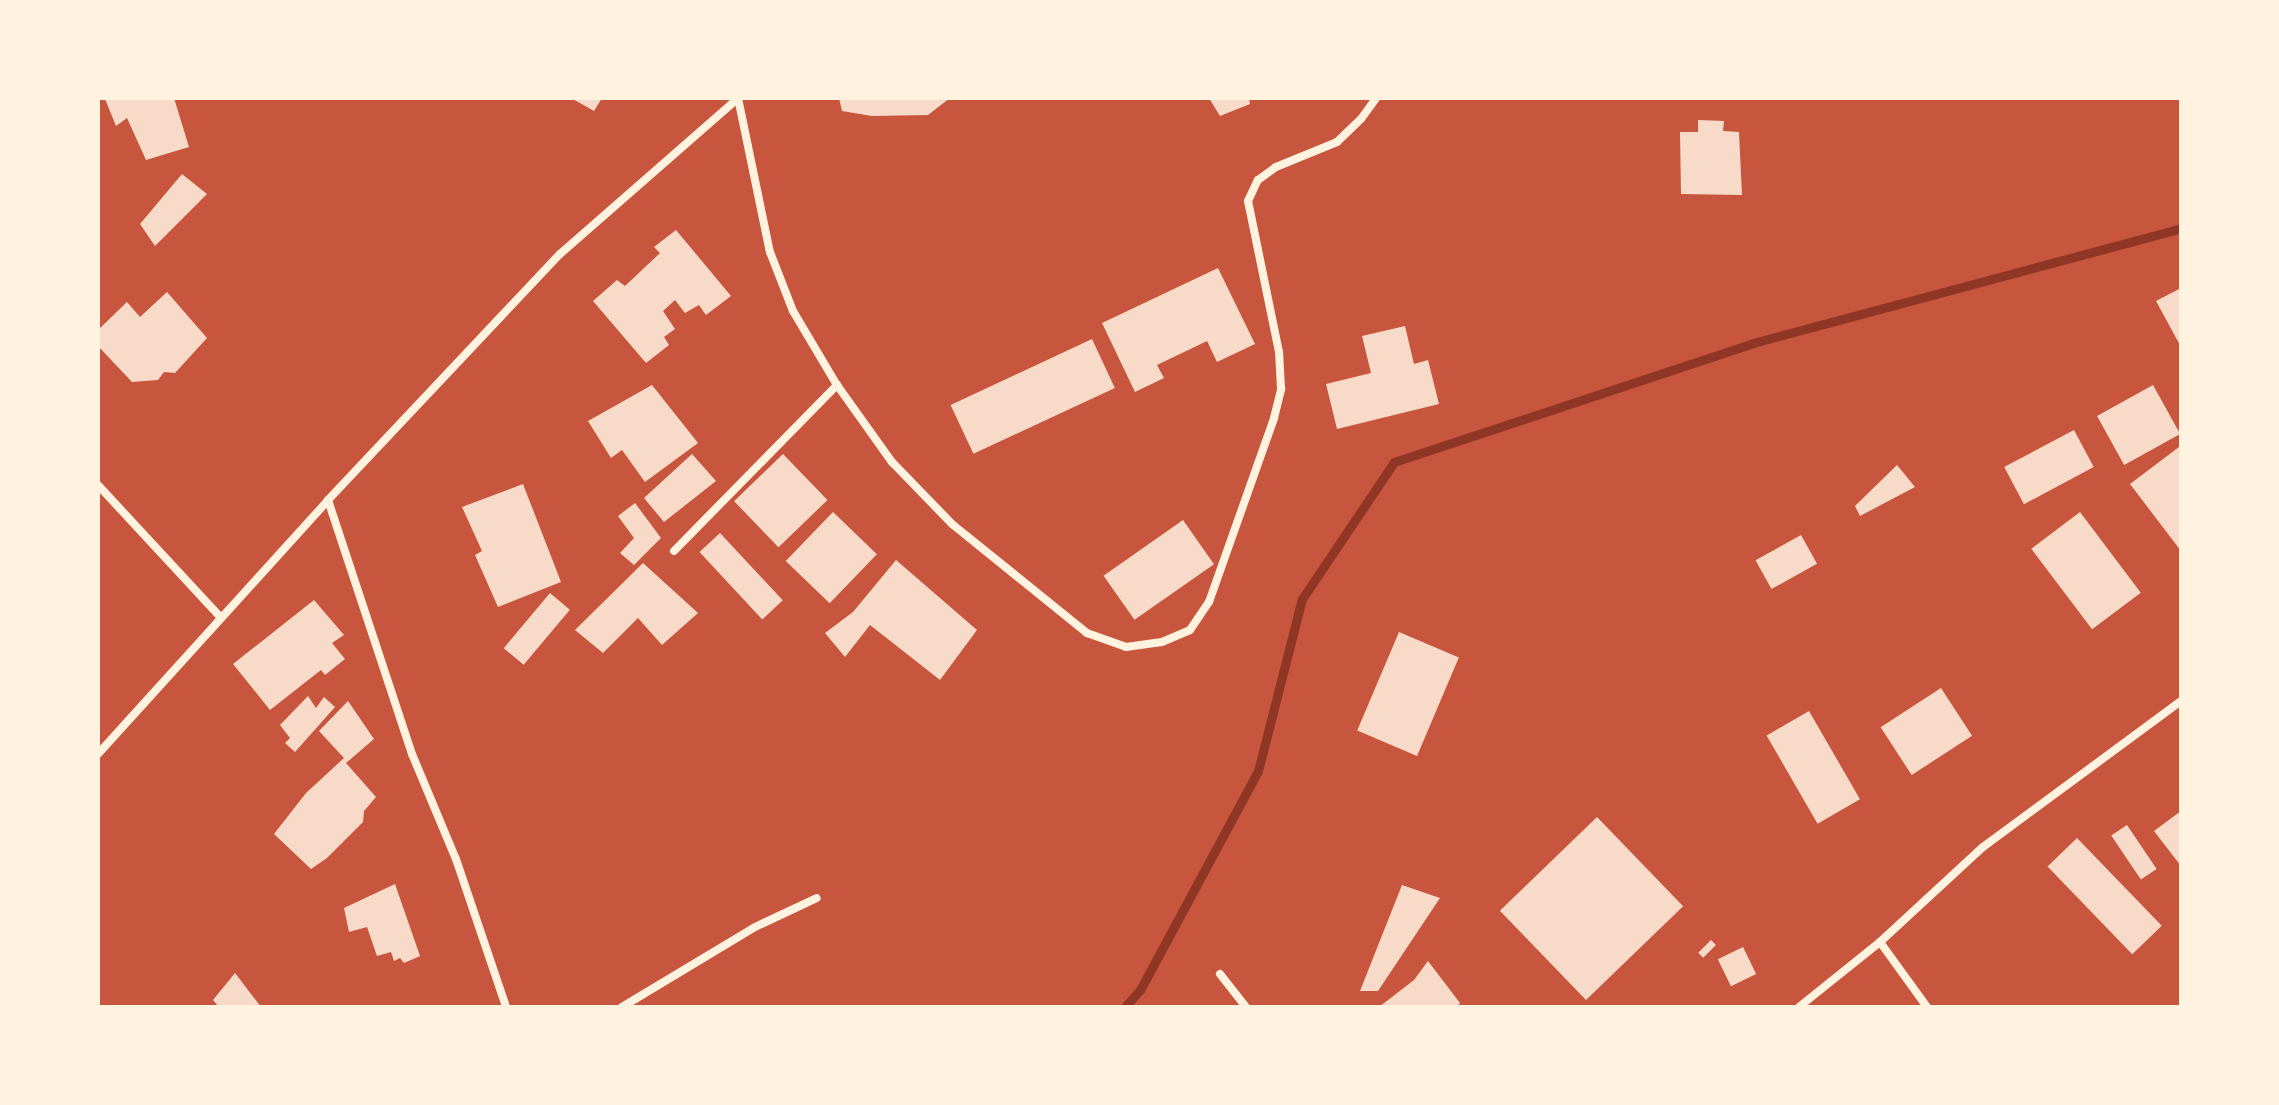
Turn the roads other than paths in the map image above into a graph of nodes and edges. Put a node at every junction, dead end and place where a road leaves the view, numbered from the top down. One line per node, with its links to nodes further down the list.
1 (738, 98): 3 (street); 5 (street)
2 (1376, 98): 3 (street)
3 (837, 385): 6 (street)
4 (98, 485): 7 (street)
5 (328, 500): 7 (street); 13 (street)
6 (674, 551)
7 (221, 618): 9 (street)
8 (2181, 701): 11 (street)
9 (98, 754)
10 (817, 898): 14 (street)
11 (1880, 942): 16 (street); 17 (street)
12 (1220, 974): 15 (street)
13 (506, 1007)
14 (622, 1007)
15 (1246, 1007)
16 (1799, 1007)
17 (1927, 1007)

